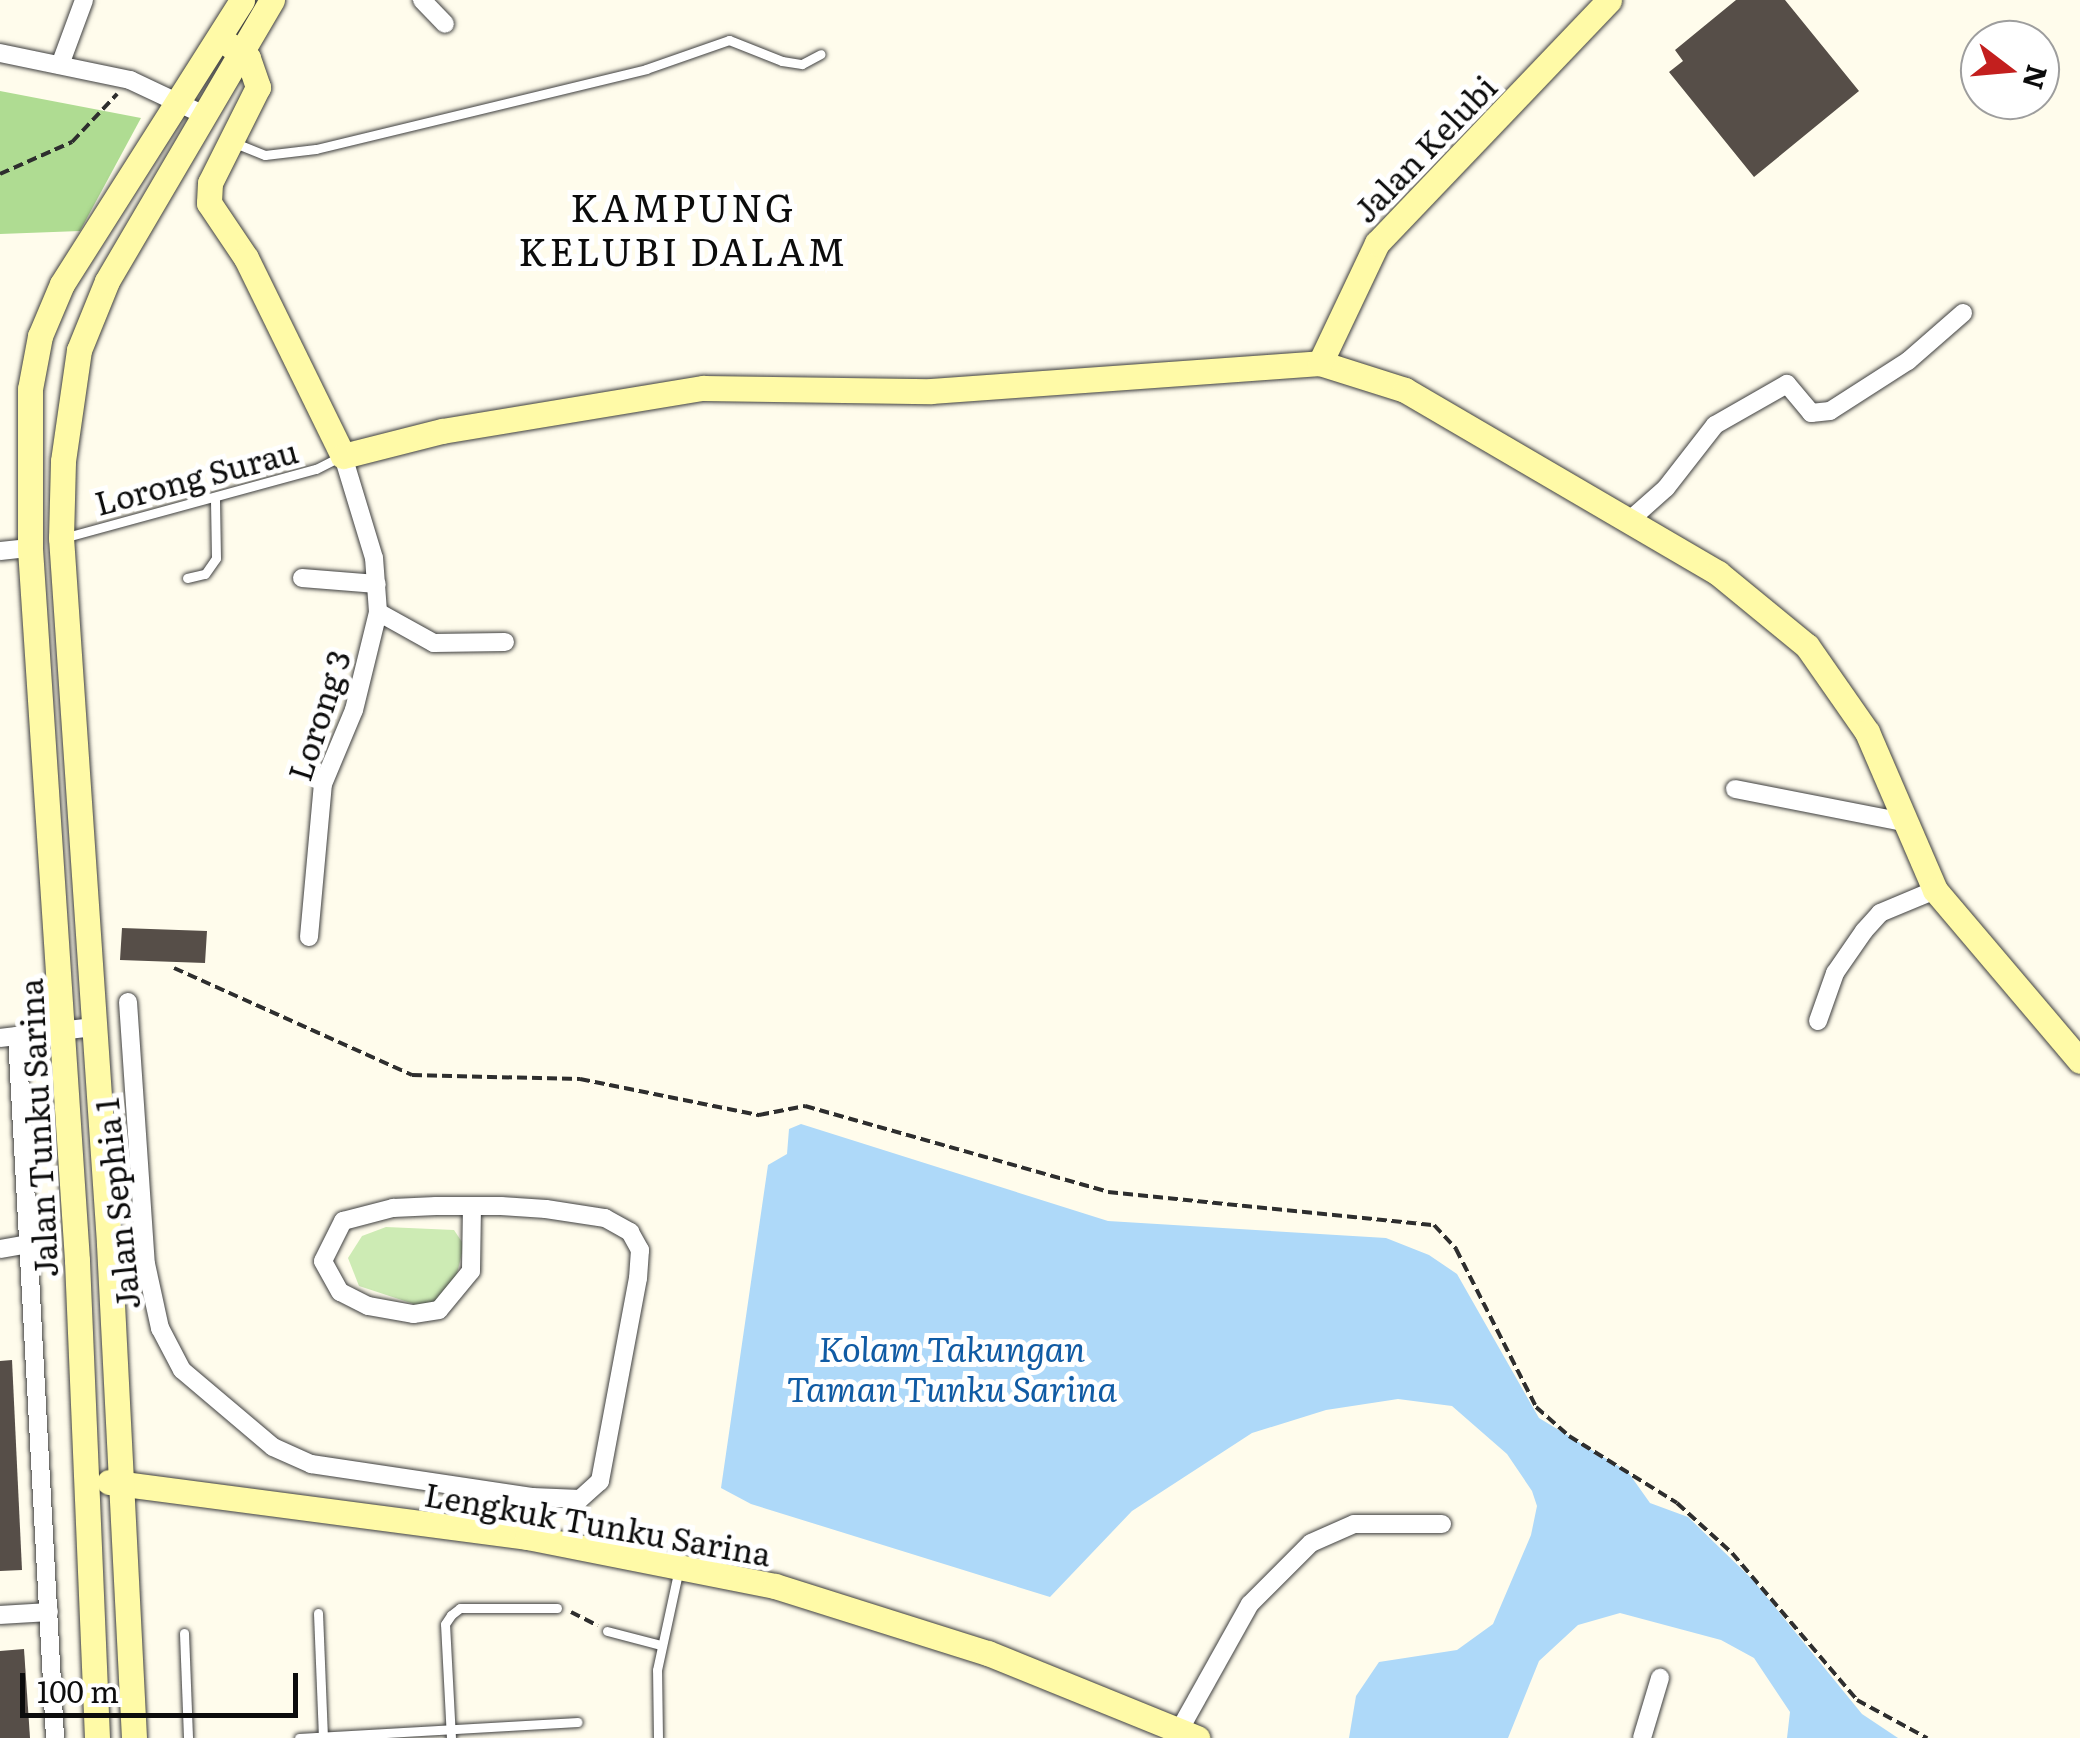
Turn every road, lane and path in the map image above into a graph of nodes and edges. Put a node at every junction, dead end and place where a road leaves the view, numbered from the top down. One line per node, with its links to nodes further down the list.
1 (84, 0): 10 (street)
2 (242, 0): 7 (street)
3 (272, 0): 7 (street)
4 (422, 0): 6 (street)
5 (1608, 0): 17 (street, Jalan Kelubi)
6 (445, 24)
7 (232, 46): 12 (street, Jalan Tunku Sarina); 13 (street, Jalan Tunku Sarina); 14 (street)
8 (0, 54): 10 (street)
9 (822, 54): 14 (lane)
10 (60, 64): 11 (street)
11 (130, 80): 12 (street); 15 (path)
12 (176, 98): 13 (street); 22 (street, Jalan Tunku Sarina)
13 (202, 114): 21 (street, Jalan Tunku Sarina)
14 (233, 141): 18 (street)
15 (2, 174)
16 (1962, 313): 20 (street)
17 (1320, 362): 18 (street); 20 (street)
18 (343, 456): 19 (lane, Lorong Surau); 26 (street, Lorong 3)
19 (215, 498): 21 (lane, Lorong Surau); 24 (lane)
20 (1630, 520): 30 (street)
21 (61, 538): 36 (street, Jalan Tunku Sarina)
22 (30, 548): 23 (street); 37 (street, Jalan Tunku Sarina)
23 (0, 551)
24 (187, 578)
25 (302, 578): 26 (street)
26 (377, 584): 27 (street, Lorong 3)
27 (378, 612): 28 (street); 32 (street, Lorong 3)
28 (504, 642)
29 (1735, 789): 30 (street)
30 (1902, 822): 31 (street)
31 (1934, 890): 35 (street); 39 (street)
32 (309, 937)
33 (174, 968): 70 (path)
34 (128, 1002): 47 (street, Jalan Sephia 1)
35 (1818, 1022)
36 (93, 1026): 37 (street); 46 (street, Jalan Tunku Sarina)
37 (63, 1030): 38 (street); 45 (street, Jalan Tunku Sarina)
38 (9, 1037): 40 (street)
39 (2080, 1062)
40 (20, 1087): 41 (street); 43 (street)
41 (0, 1090)
42 (472, 1206): 42 (street, Jalan Sephia 1); 47 (street, Jalan Sephia 1)
43 (28, 1244): 44 (street); 52 (street)
44 (0, 1248)
45 (85, 1475): 46 (street, Lengkuk Tunku Sarina); 64 (street, Jalan Tunku Sarina)
46 (122, 1486): 49 (street, Lengkuk Tunku Sarina); 65 (street, Jalan Tunku Sarina)
47 (532, 1497): 49 (street)
48 (1442, 1524): 61 (street)
49 (528, 1538): 50 (street, Lengkuk Tunku Sarina)
50 (680, 1564): 57 (lane); 61 (street, Lengkuk Tunku Sarina)
51 (556, 1608): 55 (path); 60 (lane)
52 (49, 1612): 54 (street); 63 (street)
53 (318, 1613): 62 (lane)
54 (0, 1616)
55 (607, 1630): 57 (lane)
56 (184, 1633): 66 (lane)
57 (660, 1645): 68 (lane)
58 (1660, 1678): 69 (street)
59 (578, 1722): 60 (lane)
60 (451, 1734): 62 (lane)
61 (1189, 1734)
62 (324, 1737): 67 (lane)
63 (55, 1738)
64 (97, 1738)
65 (134, 1738)
66 (188, 1738)
67 (299, 1738)
68 (658, 1738)
69 (1642, 1738)
70 (1927, 1738)

